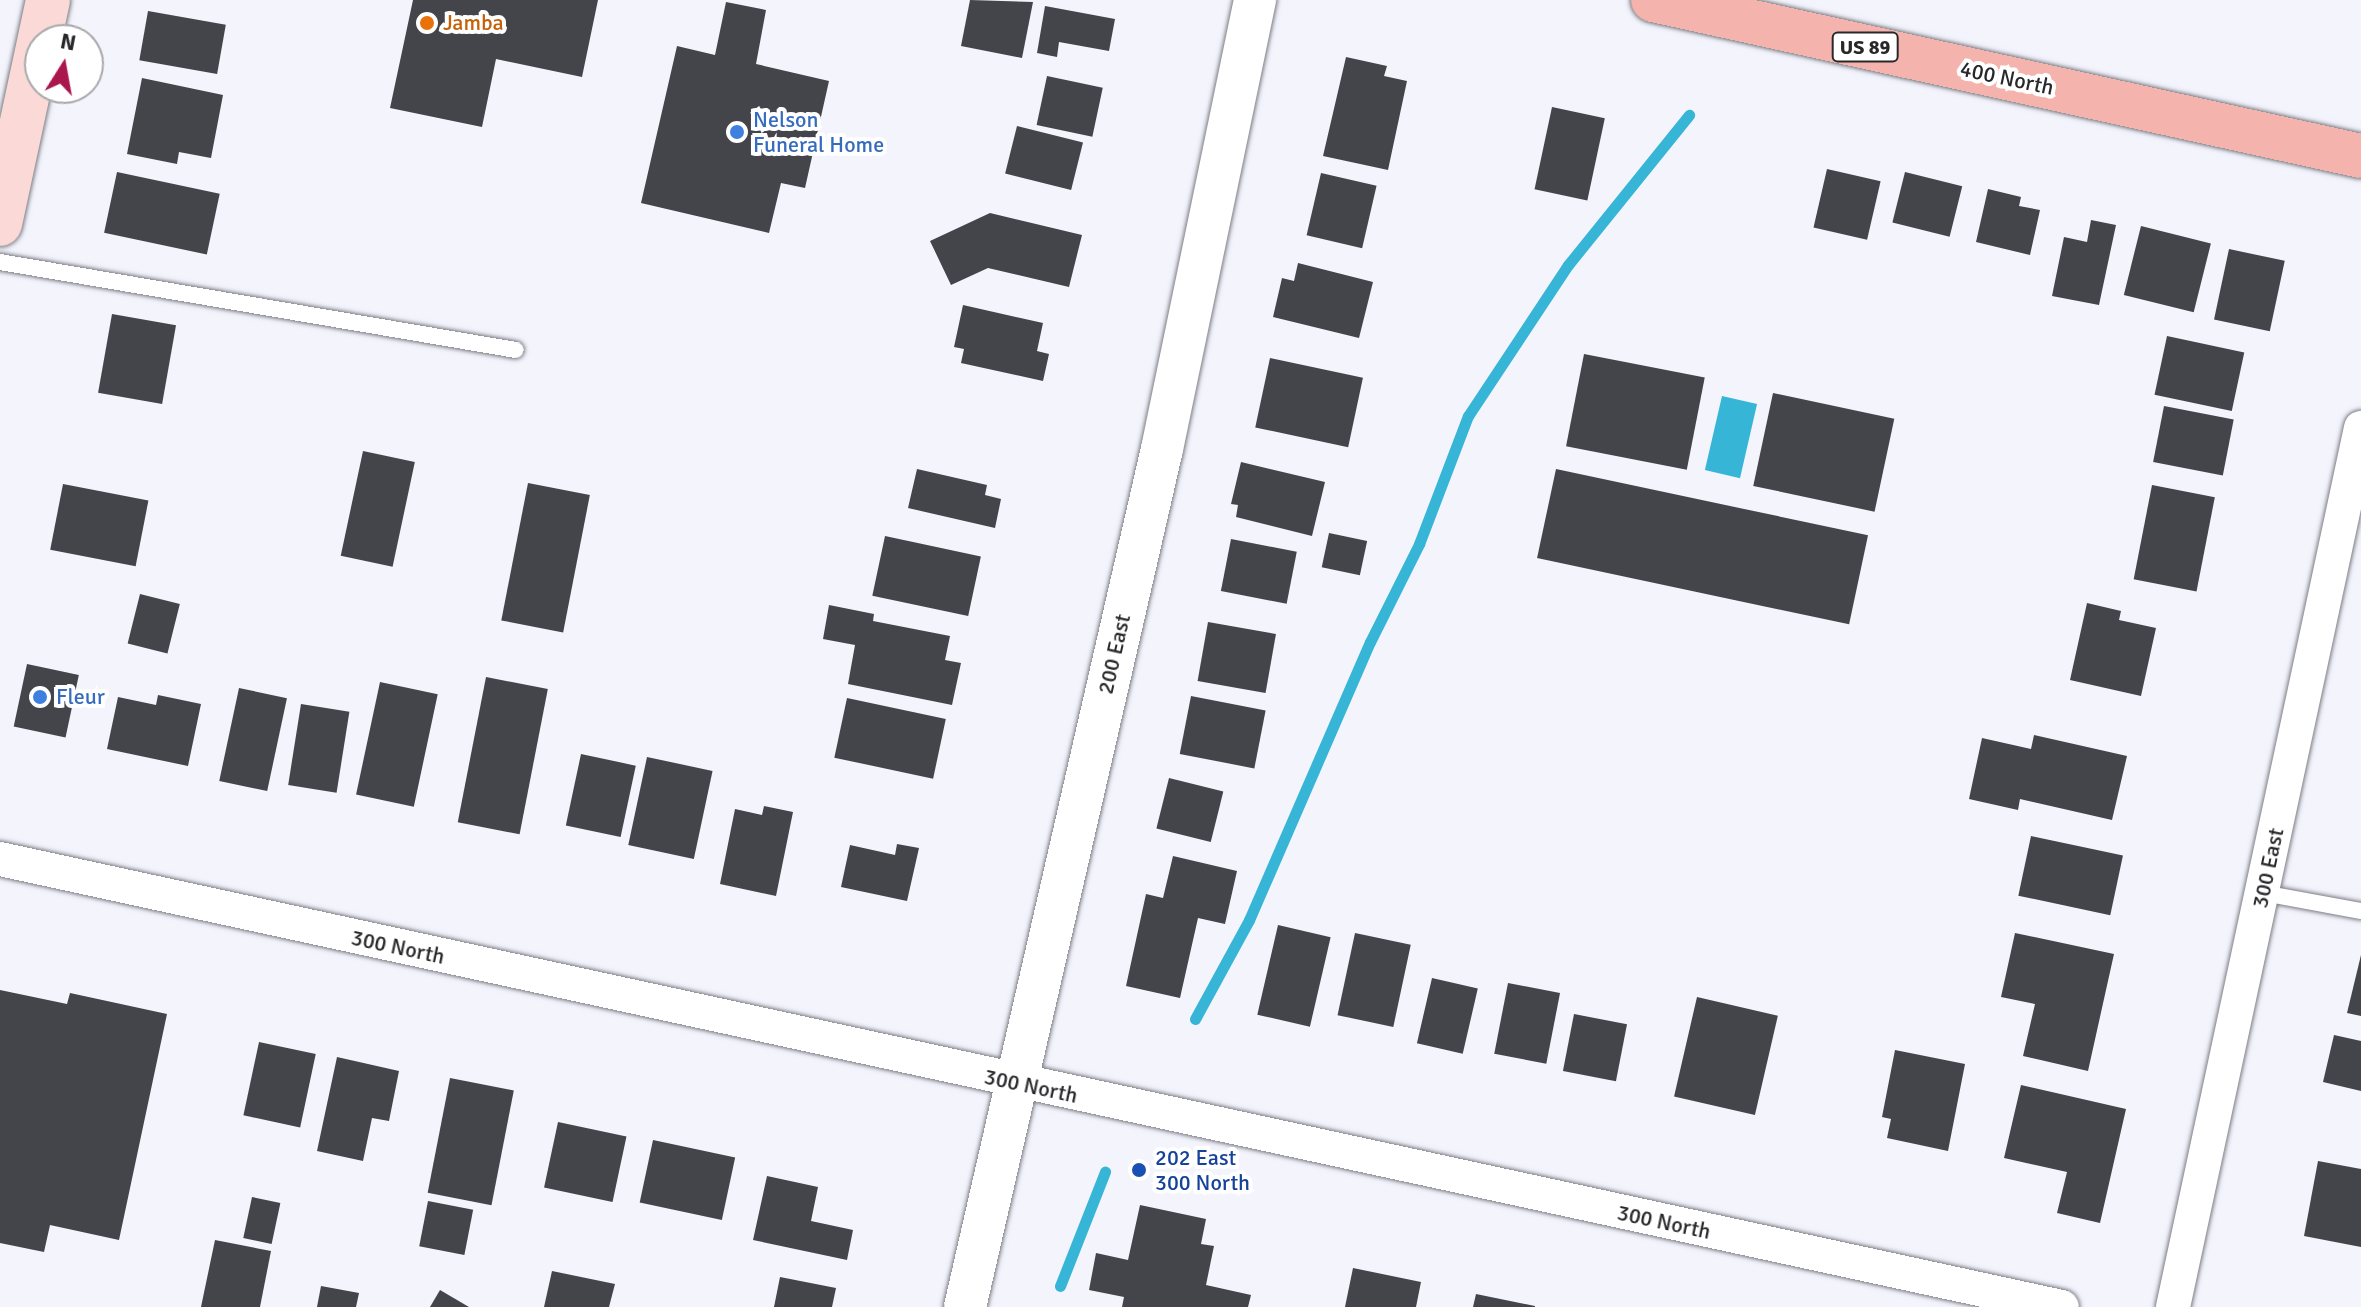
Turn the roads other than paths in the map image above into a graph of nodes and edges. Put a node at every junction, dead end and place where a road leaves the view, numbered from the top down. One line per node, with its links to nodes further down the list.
1 (48, 0): 5 (main road)
2 (1255, 0): 12 (street, 200 East)
3 (1653, 0): 4 (main road, 400 North / US 89)
4 (2361, 156)
5 (0, 221)
6 (0, 262): 7 (lane)
7 (516, 350)
8 (2361, 428): 10 (street, 300 East)
9 (0, 859): 12 (street, 300 North)
10 (2263, 893): 11 (lane); 15 (street, 300 East)
11 (2361, 911)
12 (1016, 1083): 13 (street, 200 East); 14 (street, 300 North)
13 (965, 1307)
14 (2062, 1307)
15 (2173, 1307)

